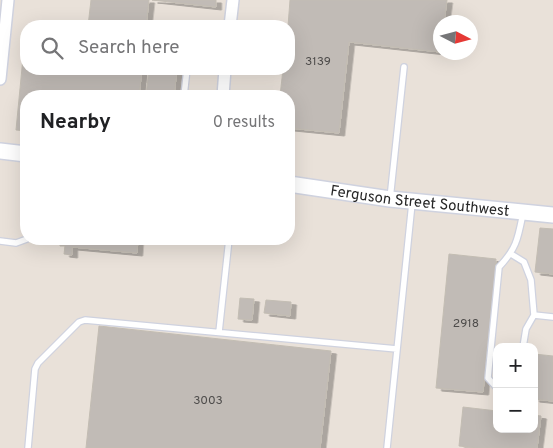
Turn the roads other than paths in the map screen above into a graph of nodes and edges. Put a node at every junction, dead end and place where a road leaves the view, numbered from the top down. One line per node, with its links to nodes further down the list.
1 (8, 0): 7 (street)
2 (233, 0): 3 (street)
3 (231, 20)
4 (404, 67): 13 (lane)
5 (186, 75): 8 (lane)
6 (225, 75): 9 (street)
7 (0, 79)
8 (185, 90)
9 (224, 90)
10 (0, 151): 11 (street)
11 (20, 153)
12 (295, 185): 13 (street, Ferguson Street Southwest)
13 (390, 199): 14 (street, Ferguson Street Southwest)
14 (412, 201): 15 (street, Ferguson Street Southwest); 25 (lane)
15 (523, 213): 16 (street, Ferguson Street Southwest); 20 (lane)
16 (553, 215)
17 (0, 241): 18 (lane)
18 (20, 241)
19 (228, 245): 23 (lane)
20 (511, 254): 21 (lane); 26 (lane)
21 (534, 315): 22 (lane); 24 (lane)
22 (553, 317)
23 (219, 332): 25 (lane); 27 (lane)
24 (524, 343)
25 (397, 349): 28 (lane)
26 (493, 384)
27 (28, 448)
28 (387, 448)

